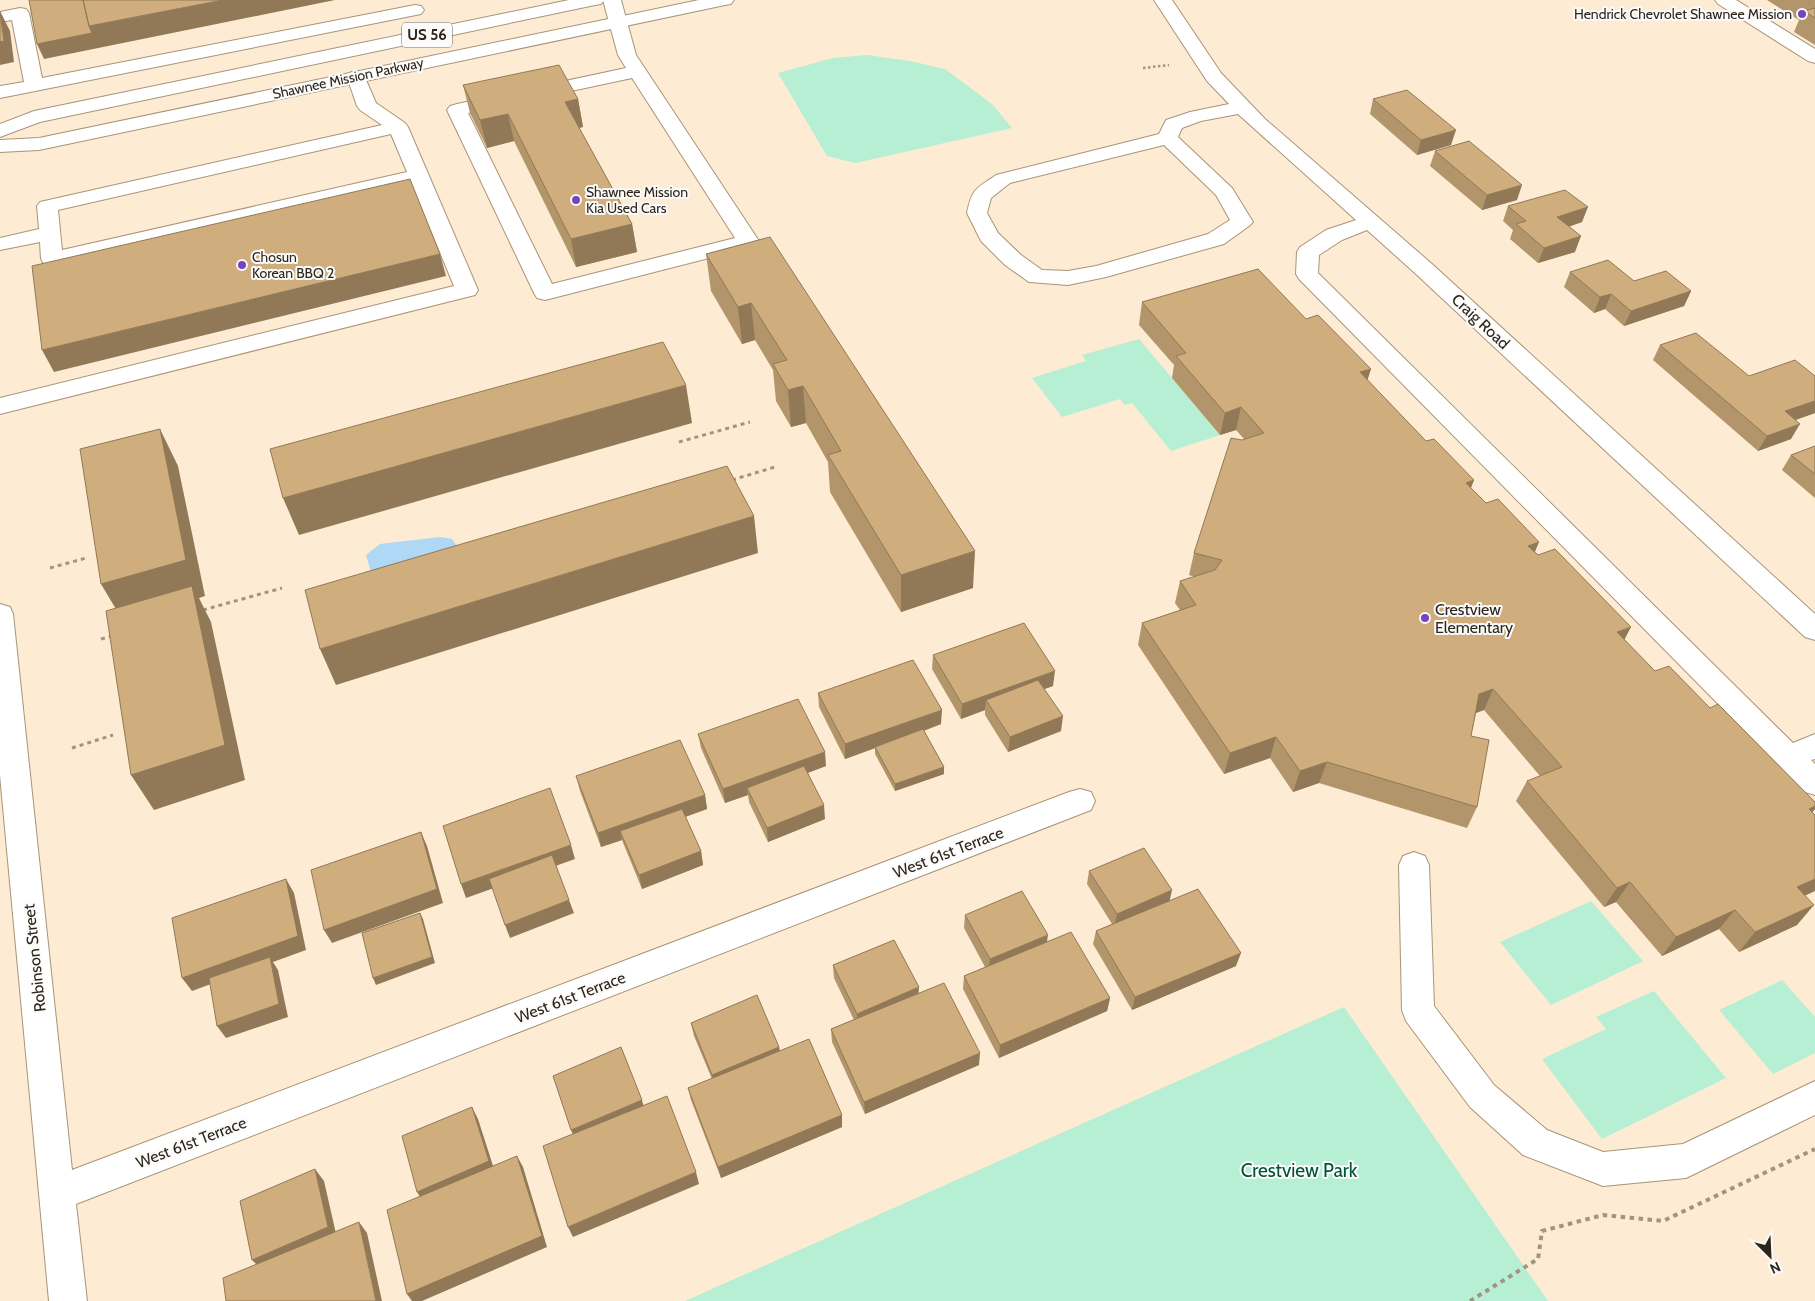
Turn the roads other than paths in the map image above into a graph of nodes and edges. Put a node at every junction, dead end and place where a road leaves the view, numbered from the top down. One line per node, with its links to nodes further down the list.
1 (595, 0): 9 (main road, Shawnee Mission Parkway / US 56)
2 (612, 0): 8 (main road)
3 (724, 0): 8 (main road, Shawnee Mission Parkway / US 56)
4 (1163, 0): 15 (main road, Craig Road)
5 (1724, 0): 10 (main road)
6 (413, 5): 9 (main road); 13 (main road)
7 (0, 17): 13 (main road)
8 (617, 22): 11 (main road); 12 (main road, Shawnee Mission Parkway / US 56)
9 (428, 35): 17 (main road, Shawnee Mission Parkway / US 56)
10 (1815, 57)
11 (637, 71): 11 (main road)
12 (356, 77): 16 (main road); 19 (main road, Shawnee Mission Parkway / US 56)
13 (34, 86): 14 (main road)
14 (0, 92)
15 (1242, 107): 18 (main road); 21 (main road, Craig Road)
16 (398, 127): 20 (main road); 22 (main road)
17 (0, 131)
18 (1168, 138): 18 (main road)
19 (0, 146)
20 (419, 175): 22 (main road); 24 (main road)
21 (1370, 222): 26 (main road, Craig Road); 28 (main road)
22 (50, 233): 23 (main road)
23 (0, 244)
24 (0, 406)
25 (0, 614): 33 (main road, Robinson Street)
26 (1815, 630)
27 (1815, 746): 28 (main road)
28 (1789, 757): 29 (main road)
29 (1815, 784)
30 (1080, 801): 33 (main road, West 61st Terrace)
31 (1414, 865): 32 (main road)
32 (1815, 1098)
33 (59, 1193): 34 (main road, Robinson Street)
34 (68, 1301)

